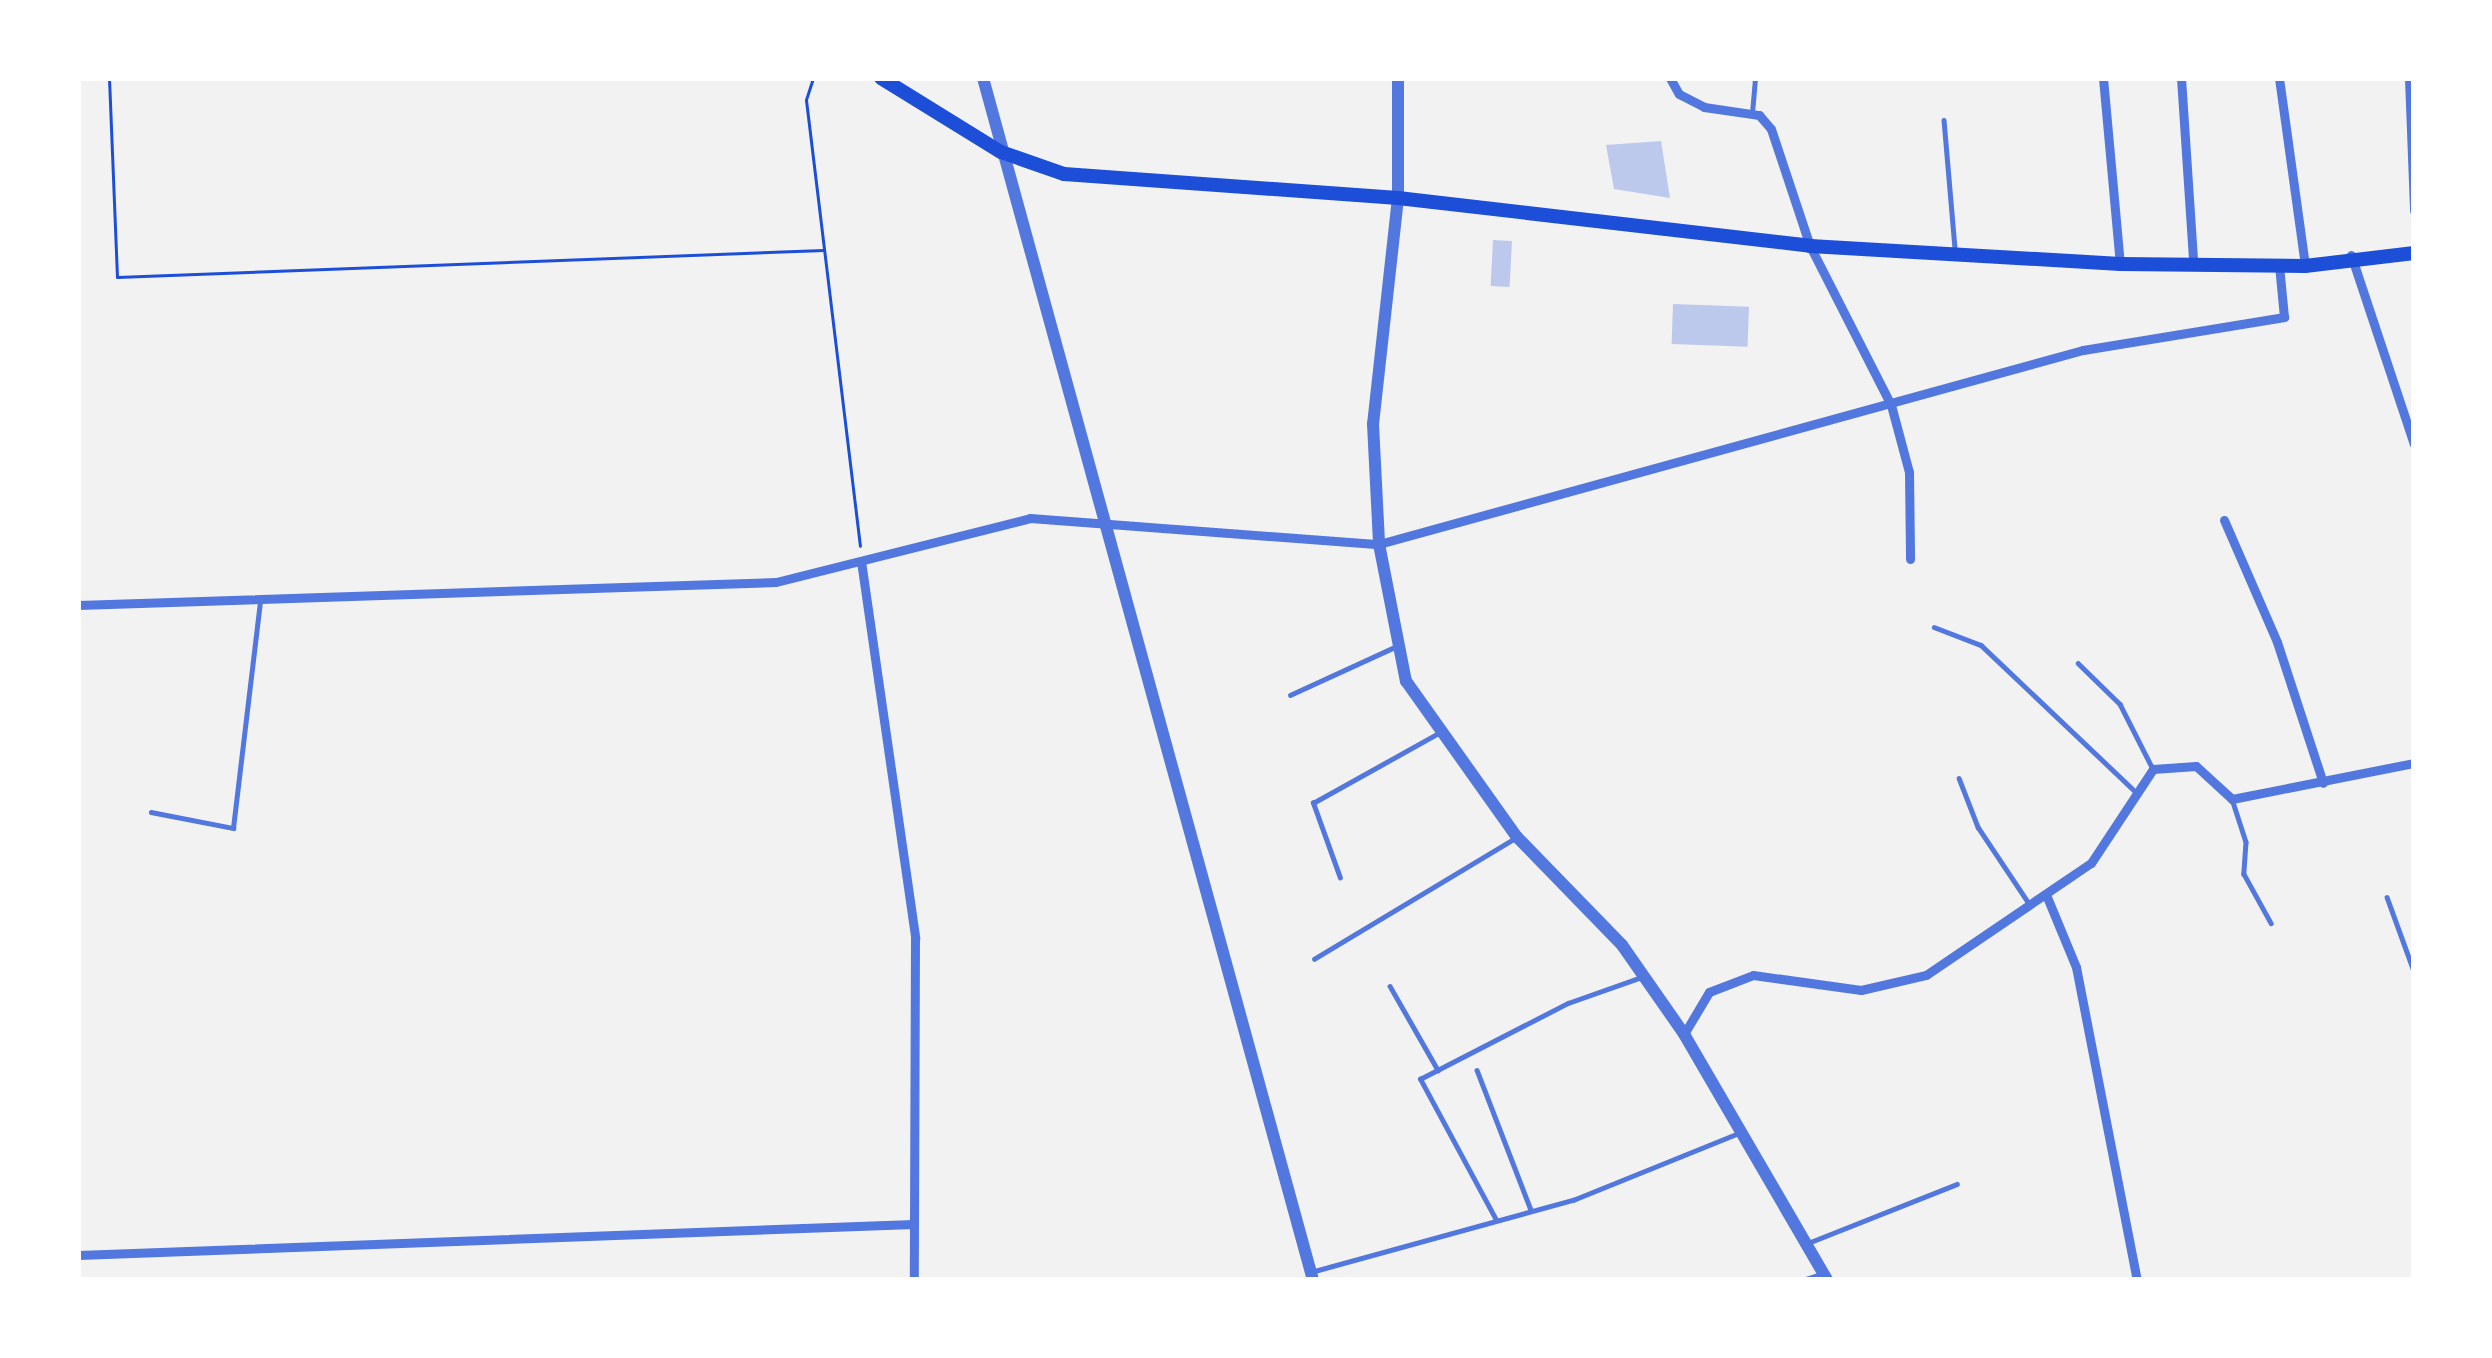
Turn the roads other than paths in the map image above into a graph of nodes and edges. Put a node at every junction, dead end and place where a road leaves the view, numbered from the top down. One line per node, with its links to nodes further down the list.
1 (881, 78): 12 (main road)
2 (983, 78): 12 (street)
3 (1398, 78): 13 (street)
4 (1670, 78): 10 (street)
5 (1755, 78): 10 (lane)
6 (2103, 78): 20 (street)
7 (2181, 78): 19 (street)
8 (2279, 78): 22 (street)
9 (2409, 78): 14 (street)
10 (1752, 113): 15 (street)
11 (1943, 119): 17 (lane)
12 (1001, 152): 13 (main road); 26 (street)
13 (1397, 198): 15 (main road); 27 (street)
14 (2414, 212)
15 (1810, 247): 17 (main road); 23 (street)
16 (2414, 253): 18 (main road)
17 (1956, 255): 20 (main road)
18 (2351, 255): 22 (main road); 24 (street)
19 (2193, 260): 20 (main road); 21 (main road)
20 (2120, 264)
21 (2278, 266): 22 (main road); 23 (street)
22 (2305, 266)
23 (1891, 404): 27 (street); 28 (street)
24 (2414, 444)
25 (2224, 520): 40 (street)
26 (1106, 522): 27 (street); 29 (street); 64 (street)
27 (1378, 544): 33 (street)
28 (1910, 559)
29 (861, 560): 30 (street); 61 (street)
30 (260, 600): 31 (street); 43 (lane)
31 (78, 605)
32 (1934, 627): 41 (lane)
33 (1396, 646): 35 (lane); 36 (street)
34 (2078, 663): 38 (lane)
35 (1290, 694)
36 (1442, 732): 44 (street); 45 (lane)
37 (2414, 763): 40 (street)
38 (2153, 769): 41 (street); 42 (street)
39 (1959, 778): 48 (lane)
40 (2323, 783): 42 (street)
41 (2135, 791): 46 (street)
42 (2232, 799): 49 (lane)
43 (151, 812)
44 (1517, 837): 50 (lane); 52 (street)
45 (1340, 878)
46 (2047, 897): 48 (street); 68 (street)
47 (2387, 897): 51 (lane)
48 (2031, 907): 54 (street)
49 (2271, 922)
50 (1314, 958)
51 (2414, 970)
52 (1643, 976): 54 (street); 55 (lane)
53 (1390, 986): 55 (lane)
54 (1684, 1034): 57 (street)
55 (1438, 1070): 60 (lane)
56 (1477, 1070): 59 (lane)
57 (1744, 1131): 59 (lane); 62 (street)
58 (1957, 1184): 62 (lane)
59 (1531, 1210): 60 (lane)
60 (1496, 1220): 64 (lane)
61 (913, 1224): 63 (street); 66 (street)
62 (1808, 1243): 65 (street)
63 (78, 1255)
64 (1312, 1276)
65 (1826, 1277): 67 (lane)
66 (914, 1280)
67 (1803, 1280)
68 (2137, 1280)

